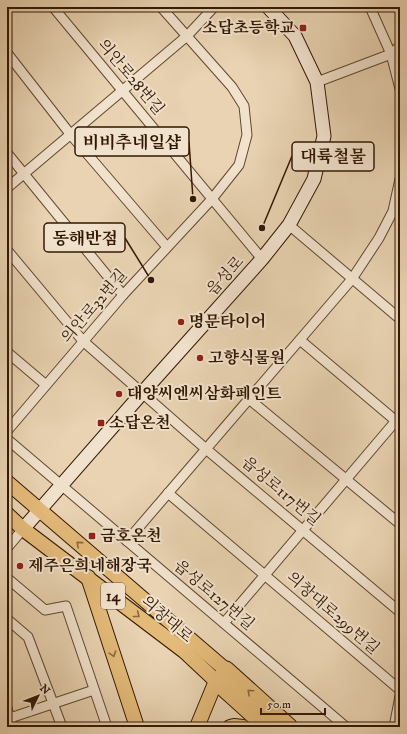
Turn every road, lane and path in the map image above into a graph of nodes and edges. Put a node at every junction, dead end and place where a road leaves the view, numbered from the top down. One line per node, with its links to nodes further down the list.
1 (53, 7): 12 (street, 의안로28번길)
2 (161, 7): 6 (street, 의안로32번길)
3 (214, 7): 6 (street)
4 (268, 7): 10 (main road, 읍성로)
5 (370, 7): 9 (street)
6 (188, 36): 12 (street); 18 (street, 의안로32번길)
7 (400, 46): 9 (street)
8 (7, 53): 13 (street)
9 (391, 54): 10 (street); 11 (street)
10 (318, 82): 20 (main road, 읍성로)
11 (400, 89)
12 (123, 92): 13 (street); 18 (street, 의안로28번길)
13 (71, 135): 15 (street); 21 (street)
14 (7, 153): 15 (street)
15 (24, 174): 17 (street); 25 (street)
16 (400, 179): 19 (street)
17 (7, 188)
18 (212, 199): 21 (street, 의안로32번길); 23 (street, 의안로28번길)
19 (396, 214): 24 (street)
20 (289, 225): 23 (main road, 읍성로); 24 (street)
21 (167, 247): 25 (street, 의안로32번길)
22 (7, 250): 28 (street, 읍성로117번길)
23 (262, 259): 31 (main road, 읍성로)
24 (352, 279): 26 (street); 27 (street)
25 (123, 295): 28 (street, 의안로32번길)
26 (400, 319)
27 (300, 340): 32 (street); 33 (street)
28 (83, 341): 30 (street, 의안로32번길); 31 (street, 읍성로117번길)
29 (7, 352): 30 (street)
30 (46, 385): 34 (street, 의안로32번길)
31 (143, 392): 36 (street, 읍성로117번길); 39 (main road, 읍성로)
32 (249, 399): 36 (street); 37 (street)
33 (398, 419): 37 (street, 의창대로299번길)
34 (7, 431)
35 (7, 439): 39 (street, 읍성로127번길)
36 (206, 449): 40 (street); 45 (street, 읍성로117번길)
37 (346, 480): 43 (street); 45 (street, 의창대로299번길)
38 (7, 482): 41 (main road, 의창대로 / 14)
39 (62, 485): 41 (main road, 읍성로); 46 (street, 읍성로127번길)
40 (168, 493): 46 (street); 48 (street)
41 (40, 510): 44 (main road, 읍성로); 54 (main road, 의창대로 / 14, one-way to 41)
42 (7, 514): 44 (main road, 의창대로 / 14)
43 (400, 524)
44 (24, 529): 47 (street); 49 (main road, 의창대로 / 14)
45 (304, 530): 48 (street, 의창대로299번길); 51 (street, 읍성로117번길)
46 (127, 541): 53 (street, 읍성로127번길)
47 (7, 548)
48 (265, 575): 53 (street, 의창대로299번길); 56 (street, 의창대로299번길)
49 (88, 577): 54 (main road, 의창대로 / 14, one-way to 54); 63 (main road, one-way to 63)
50 (7, 578): 55 (street)
51 (400, 612)
52 (7, 619): 58 (street)
53 (224, 623): 69 (street, 읍성로127번길)
54 (221, 676): 64 (main road); 67 (highway, 의창대로 / 14); 68 (highway, 의창대로 / 14, one-way to 54)
55 (94, 690): 58 (street); 62 (street)
56 (400, 690)
57 (400, 696): 70 (street)
58 (54, 703): 60 (street); 61 (street)
59 (7, 708): 60 (street)
60 (11, 722)
61 (62, 727)
62 (107, 727)
63 (137, 727)
64 (197, 727)
65 (230, 727): 66 (main road)
66 (244, 727)
67 (267, 727)
68 (289, 727)
69 (346, 727)
70 (394, 727)

